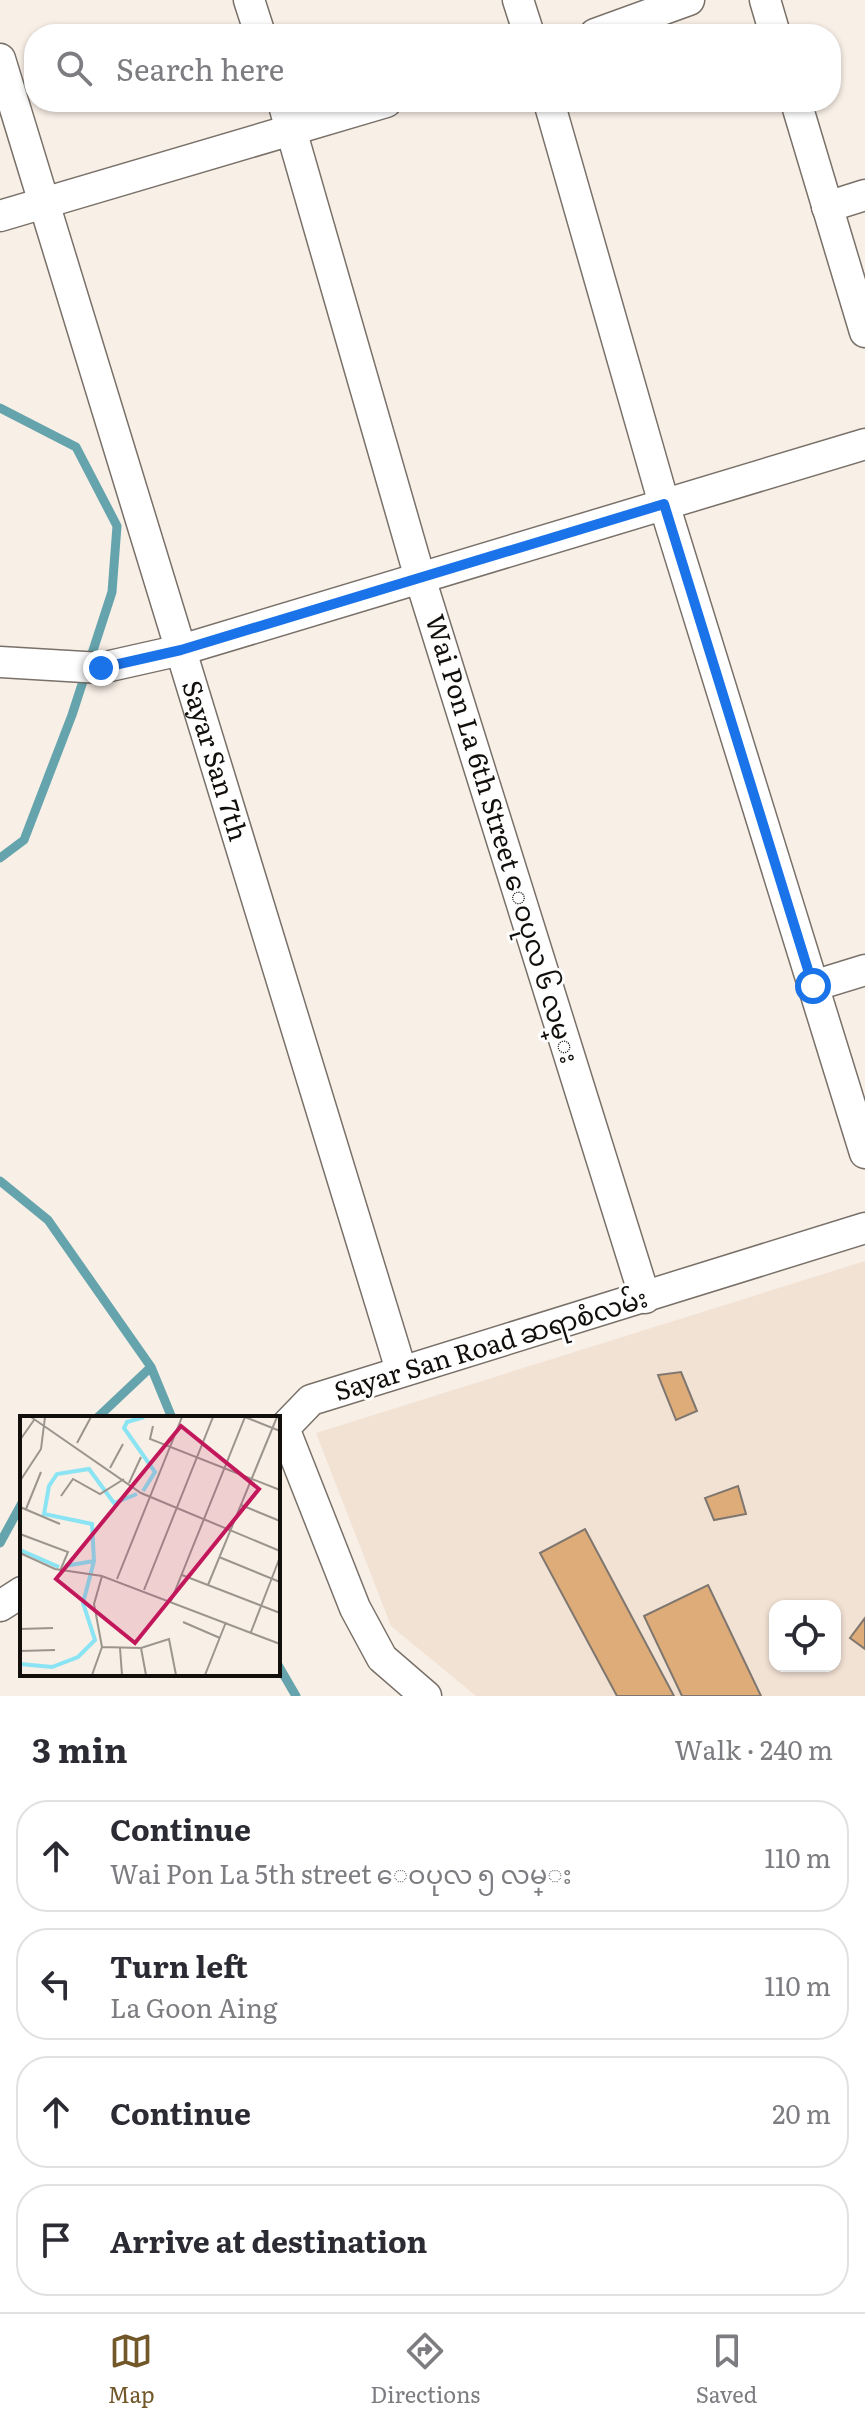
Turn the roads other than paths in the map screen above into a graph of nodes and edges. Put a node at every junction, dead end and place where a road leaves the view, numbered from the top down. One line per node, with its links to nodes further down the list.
1 (249, 0): 5 (street)
2 (518, 0): 6 (street)
3 (689, 0): 7 (street)
4 (765, 0): 8 (street)
5 (257, 24)
6 (526, 24)
7 (623, 24)
8 (772, 24)
9 (0, 59): 16 (street, Sayar San 7th)
10 (286, 112): 14 (street, Wai Pon La 6th Street ေဝပုလ ၆ လမ္း)
11 (354, 112): 14 (street)
12 (552, 112): 21 (street)
13 (799, 112): 17 (street)
14 (293, 131): 16 (street); 22 (street, Wai Pon La 6th Street ေဝပုလ ၆ လမ္း)
15 (865, 195): 17 (street)
16 (44, 203): 18 (street); 23 (street, Sayar San 7th)
17 (827, 207): 19 (street)
18 (0, 216)
19 (865, 332)
20 (865, 444): 21 (street)
21 (664, 504): 22 (street); 26 (street)
22 (420, 578): 23 (street); 29 (street, Wai Pon La 6th Street ေဝပုလ ၆ လမ္း)
23 (181, 650): 24 (street); 30 (street, Sayar San 7th)
24 (0, 662)
25 (865, 970): 26 (street)
26 (813, 986): 27 (street)
27 (865, 1153)
28 (865, 1228): 29 (street, Sayar San Road ဆရာစံလမ်း)
29 (645, 1298): 30 (street, Sayar San Road ဆရာစံလမ်း)
30 (401, 1370): 31 (street, Sayar San Road ဆရာစံလမ်း)
31 (281, 1430): 34 (street, Sayar San Road ဆရာစံလမ်း)
32 (20, 1593): 33 (street)
33 (0, 1606)
34 (426, 1696)

